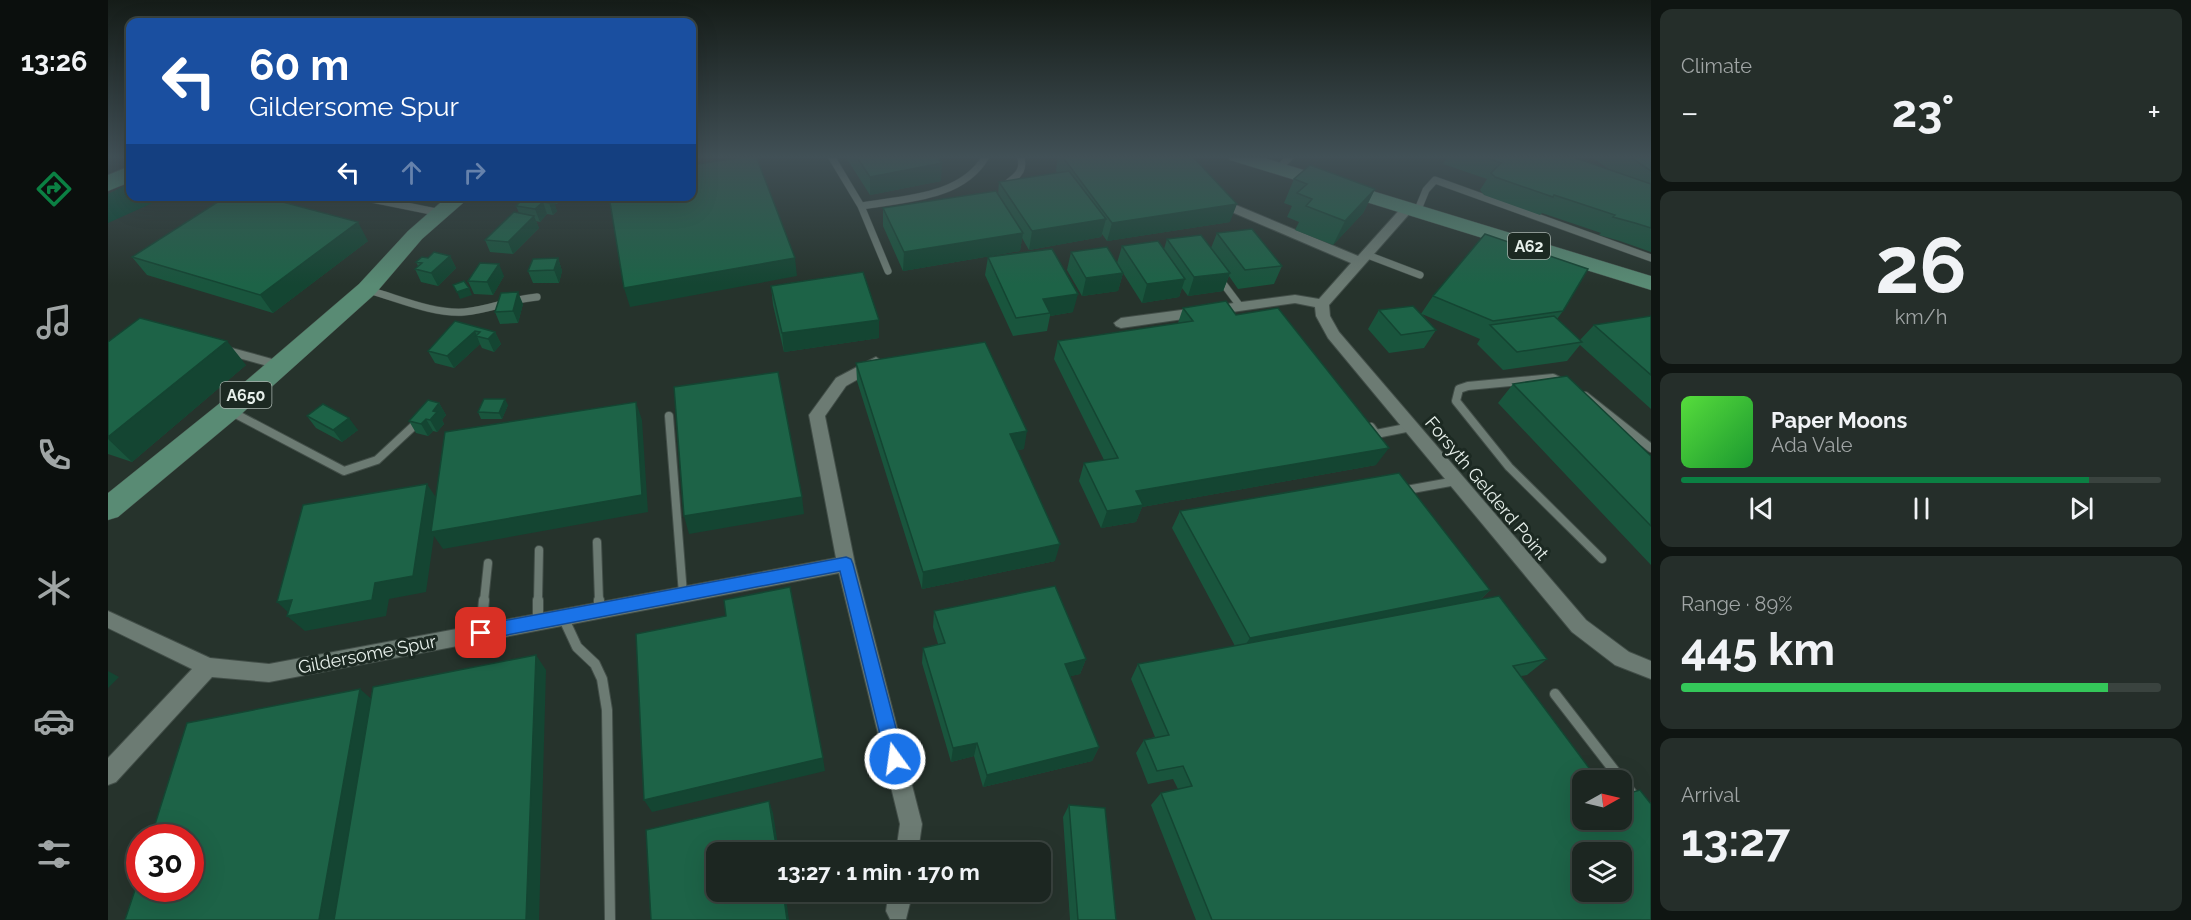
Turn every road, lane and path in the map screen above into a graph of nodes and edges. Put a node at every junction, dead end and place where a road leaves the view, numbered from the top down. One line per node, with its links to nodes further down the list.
1 (857, 199): 9 (lane)
2 (896, 199): 9 (lane)
3 (1374, 199): 11 (main road, A62)
4 (1420, 199): 11 (lane)
5 (1487, 199): 13 (lane)
6 (394, 201): 10 (lane)
7 (470, 201): 10 (main road, A650)
8 (1224, 204): 12 (street)
9 (861, 206): 14 (lane)
10 (453, 209): 17 (main road, A650)
11 (1412, 210): 12 (street); 18 (main road, A62)
12 (1362, 258): 16 (lane); 20 (street)
13 (1651, 258)
14 (888, 271)
15 (1214, 271): 21 (lane)
16 (1420, 275)
17 (374, 283): 19 (lane); 25 (main road, A650)
18 (1651, 283)
19 (537, 297)
20 (1323, 304): 21 (street); 30 (street, Forsyth Gelderd Point)
21 (1240, 306): 22 (street)
22 (1121, 322)
23 (224, 350): 25 (lane)
24 (877, 361): 39 (street)
25 (279, 365): 26 (main road, A650)
26 (229, 410): 27 (lane); 34 (main road, A650)
27 (427, 412)
28 (1362, 415): 30 (lane)
29 (669, 416): 40 (lane)
30 (1411, 427): 32 (street, Forsyth Gelderd Point)
31 (1651, 448): 37 (lane)
32 (1456, 481): 33 (lane); 47 (street, Forsyth Gelderd Point)
33 (1407, 501)
34 (108, 509)
35 (597, 542): 41 (lane)
36 (539, 550): 44 (lane)
37 (1602, 559)
38 (488, 563): 45 (lane)
39 (846, 564): 40 (street, Gildersome Spur); 51 (street)
40 (683, 594): 41 (street, Gildersome Spur)
41 (599, 610): 42 (street, Gildersome Spur)
42 (563, 617): 44 (street, Gildersome Spur); 52 (lane)
43 (108, 619): 46 (street, Gildersome Spur)
44 (538, 622): 45 (street, Gildersome Spur)
45 (481, 633): 46 (street, Gildersome Spur)
46 (208, 667): 49 (street)
47 (1651, 670)
48 (1556, 694): 50 (lane)
49 (108, 774)
50 (1651, 818)
51 (908, 842)
52 (610, 920)

